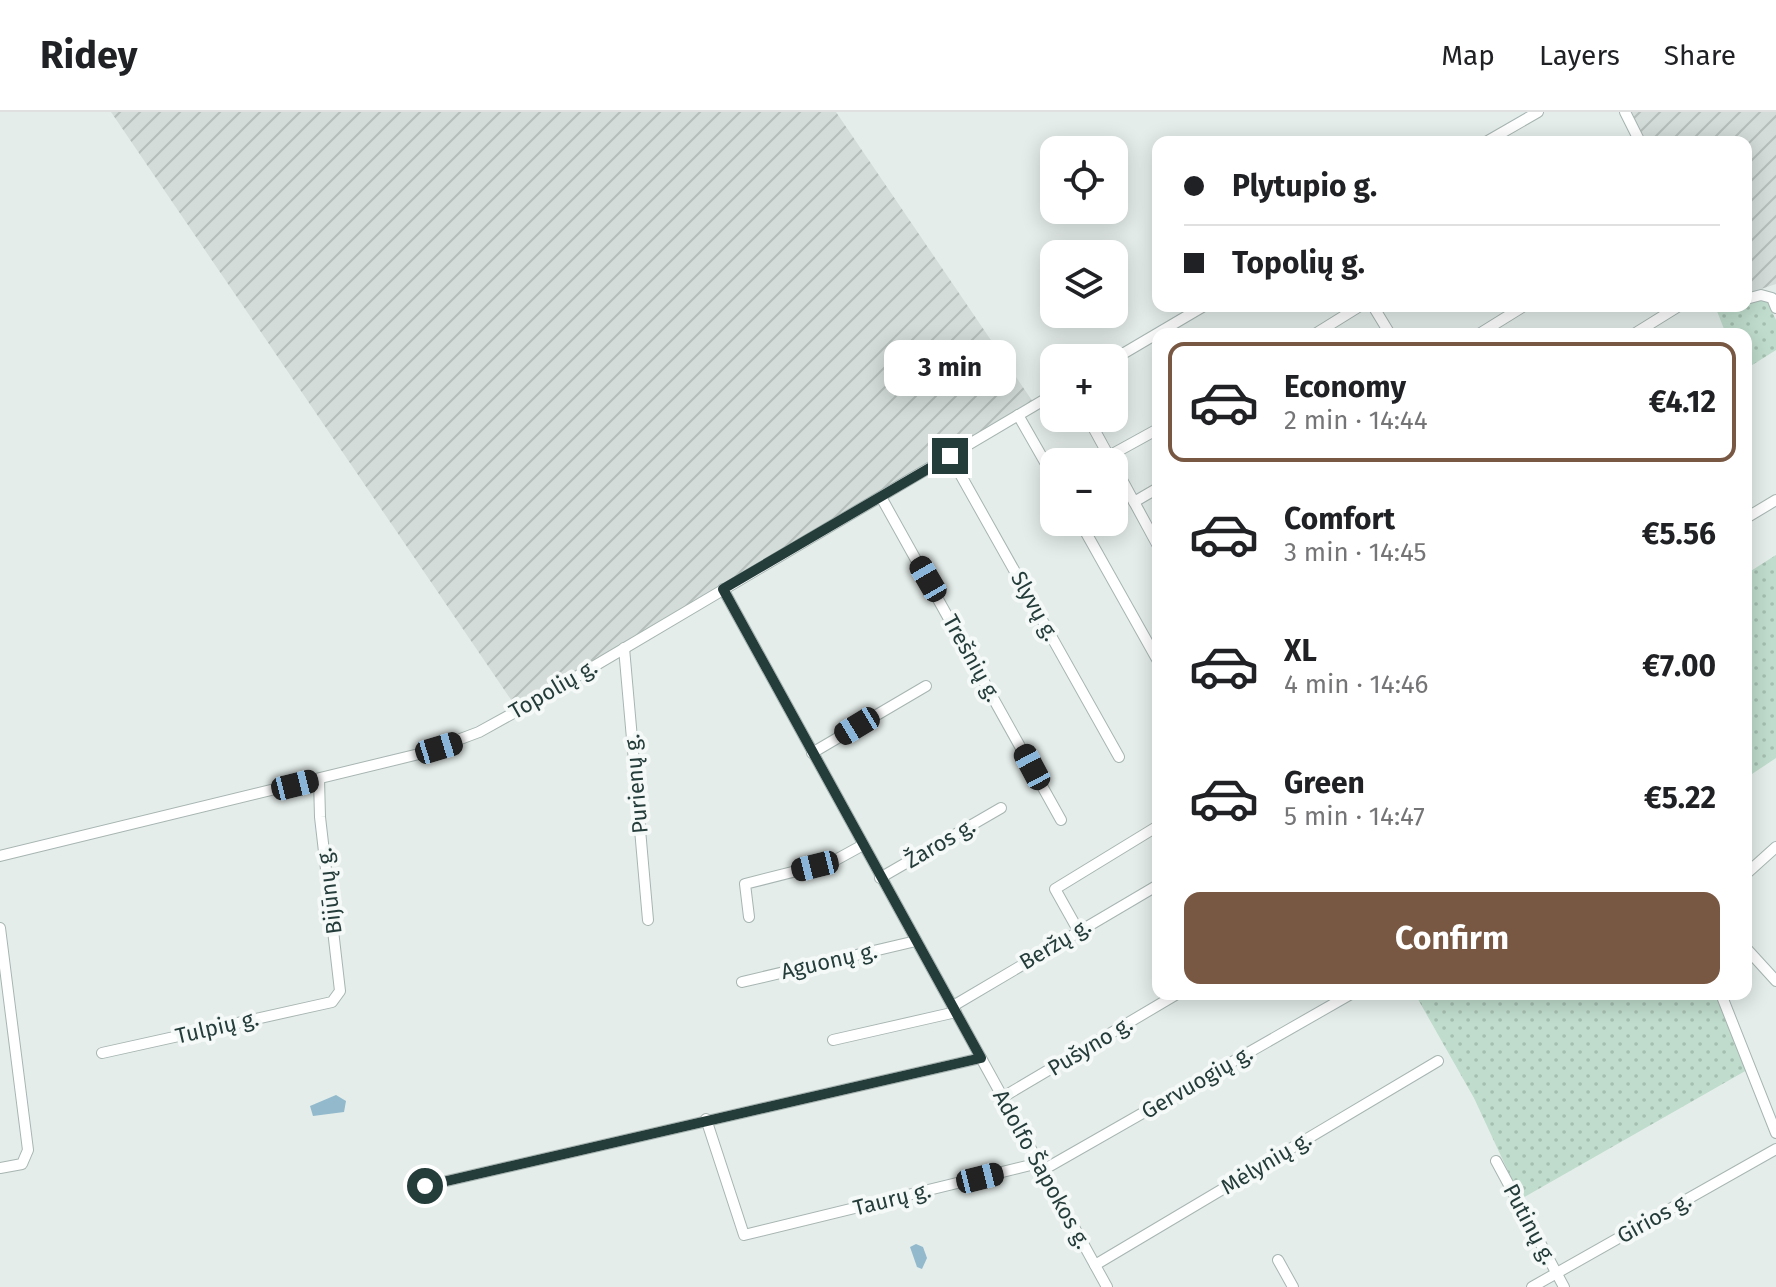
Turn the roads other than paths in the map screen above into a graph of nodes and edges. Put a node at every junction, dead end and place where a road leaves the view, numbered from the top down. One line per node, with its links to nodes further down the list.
1 (1538, 112): 3 (street)
2 (1625, 112): 4 (street)
3 (1496, 136)
4 (1637, 136)
5 (1752, 297): 6 (street)
6 (1776, 308)
7 (1194, 312): 11 (street)
8 (1350, 312): 12 (street)
9 (1514, 312): 13 (street)
10 (1669, 312): 14 (street)
11 (1167, 328)
12 (1325, 328)
13 (1489, 328)
14 (1644, 328)
15 (1152, 337): 16 (street)
16 (1128, 351)
17 (1040, 402): 18 (street, Topolių g.)
18 (1018, 415): 21 (street); 22 (street, Topolių g.)
19 (1152, 433): 20 (street)
20 (1128, 450)
21 (1040, 454)
22 (950, 456): 25 (street, Topolių g.); 36 (street, Slyvų g.)
23 (1128, 491): 27 (street)
24 (1152, 492): 27 (street)
25 (881, 497): 31 (street, Topolių g.); 39 (street, Trešnių g.)
26 (1776, 500): 28 (street)
27 (1134, 502): 29 (street)
28 (1752, 514)
29 (1152, 534)
30 (1088, 536): 33 (street)
31 (723, 589): 32 (street, Topolių g.); 35 (street, Adolfo Šapokos g.)
32 (624, 648): 37 (street, Topolių g.); 48 (street, Purienų g.)
33 (1152, 650)
34 (926, 686): 35 (street)
35 (812, 753): 41 (street, Adolfo Šapokos g.)
36 (1119, 757)
37 (319, 779): 43 (street, Topolių g.); 58 (street, Bijūnų g.)
38 (1001, 808): 45 (street, Žaros g.)
39 (1061, 820)
40 (1152, 830): 50 (street)
41 (863, 845): 45 (street, Adolfo Šapokos g.); 47 (street)
42 (1776, 847): 44 (street)
43 (0, 856)
44 (1752, 869)
45 (880, 878): 51 (street, Adolfo Šapokos g.)
46 (1152, 888): 50 (street, Beržų g.)
47 (749, 917)
48 (648, 920)
49 (0, 928): 70 (street)
50 (1078, 930): 59 (street, Beržų g.)
51 (916, 941): 54 (street, Aguonų g.); 59 (street, Adolfo Šapokos g.)
52 (1752, 955): 53 (street)
53 (1776, 981)
54 (742, 982)
55 (1167, 1000): 64 (street, Pušyno g.)
56 (1340, 1000): 69 (street, Gervuogių g.)
57 (1723, 1000): 66 (street)
58 (332, 1002): 61 (street, Tulpių g.)
59 (955, 1009): 60 (street, Beržų g.); 62 (street, Adolfo Šapokos g.)
60 (833, 1040)
61 (102, 1053)
62 (981, 1058): 64 (street, Adolfo Šapokos g.); 65 (street)
63 (1438, 1061): 73 (street, Mėlynių g.)
64 (1003, 1097): 69 (street, Adolfo Šapokos g.)
65 (706, 1119): 69 (street, Taurų g.); 71 (street)
66 (1776, 1133)
67 (1776, 1149): 74 (street, Girios g.)
68 (1496, 1161): 74 (street, Putinų g.)
69 (1041, 1167): 73 (street, Adolfo Šapokos g.)
70 (0, 1168)
71 (425, 1186)
72 (1278, 1260): 76 (street)
73 (1095, 1265): 75 (street, Adolfo Šapokos g.)
74 (1556, 1273): 77 (street, Girios g.); 78 (street, Putinų g.)
75 (1107, 1287)
76 (1293, 1287)
77 (1532, 1287)
78 (1564, 1287)

